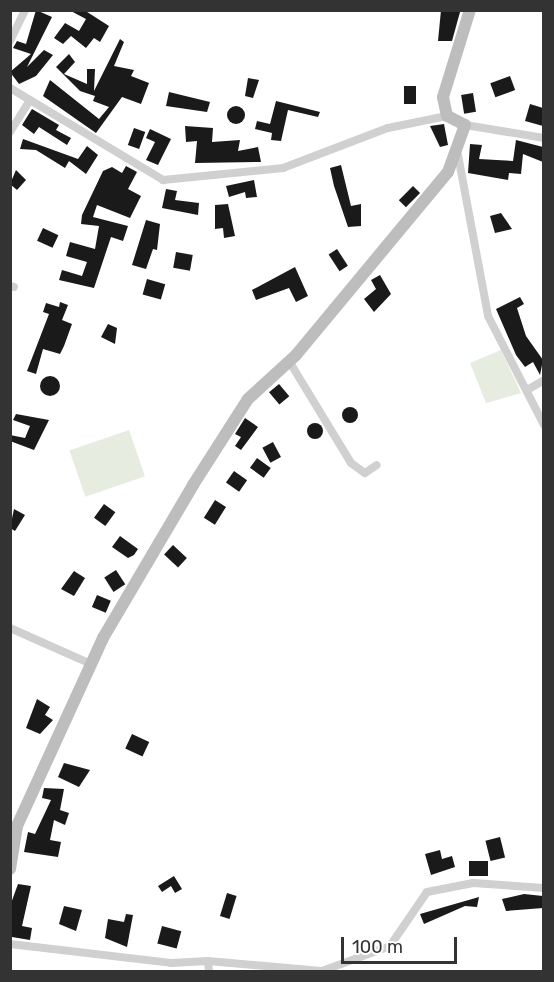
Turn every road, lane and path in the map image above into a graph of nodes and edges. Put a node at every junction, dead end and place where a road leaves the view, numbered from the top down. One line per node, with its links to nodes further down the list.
1 (25, 10): 3 (street)
2 (470, 10): 6 (street)
3 (10, 41)
4 (10, 88): 5 (street)
5 (30, 100): 6 (street); 8 (street)
6 (447, 116): 7 (street)
7 (465, 125): 9 (street); 10 (street)
8 (10, 132)
9 (543, 138)
10 (458, 152): 11 (street); 13 (street)
11 (289, 360): 15 (street); 17 (street)
12 (543, 380): 13 (street)
13 (527, 390): 14 (street)
14 (543, 424)
15 (377, 465)
16 (10, 628): 17 (street)
17 (91, 664): 18 (street)
18 (10, 869)
19 (543, 888): 21 (street)
20 (10, 944): 21 (street)
21 (208, 961): 22 (street)
22 (209, 972)

